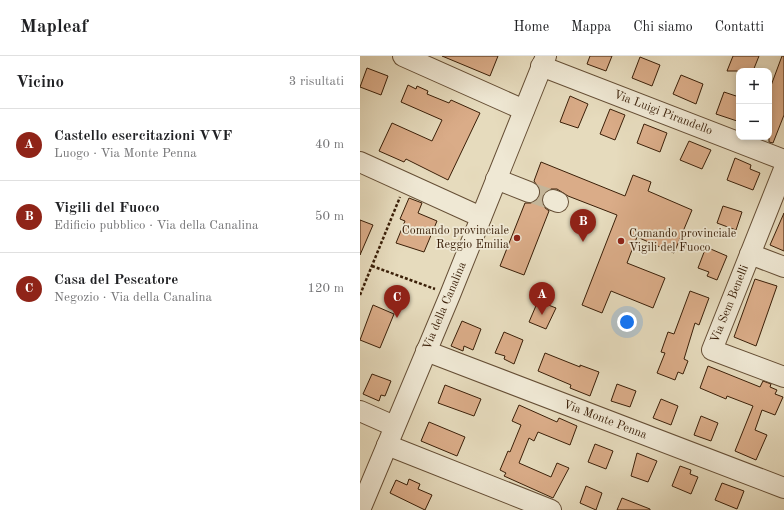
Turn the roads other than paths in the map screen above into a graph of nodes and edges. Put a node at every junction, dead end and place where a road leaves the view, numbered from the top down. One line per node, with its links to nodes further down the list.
1 (403, 56): 3 (street)
2 (544, 61): 3 (street, Via della Canalina); 4 (street, Via Luigi Pirandello)
3 (524, 110): 7 (street, Via della Canalina)
4 (784, 160)
5 (360, 162): 9 (street)
6 (784, 169): 10 (street, Via Sem Benelli)
7 (496, 179): 8 (street); 9 (street, Via della Canalina)
8 (529, 192)
9 (481, 217): 12 (street, Via della Canalina)
10 (750, 254): 11 (street, Via Sem Benelli); 13 (street, Via Sem Benelli)
11 (784, 267)
12 (426, 351): 15 (street, Via della Canalina); 17 (street, Via Monte Penna)
13 (784, 377)
14 (365, 413): 15 (street)
15 (394, 426): 16 (street, Via della Canalina)
16 (387, 445): 18 (street); 19 (street, Via della Canalina)
17 (784, 488)
18 (509, 503): 20 (street)
19 (360, 510)
20 (551, 510)

